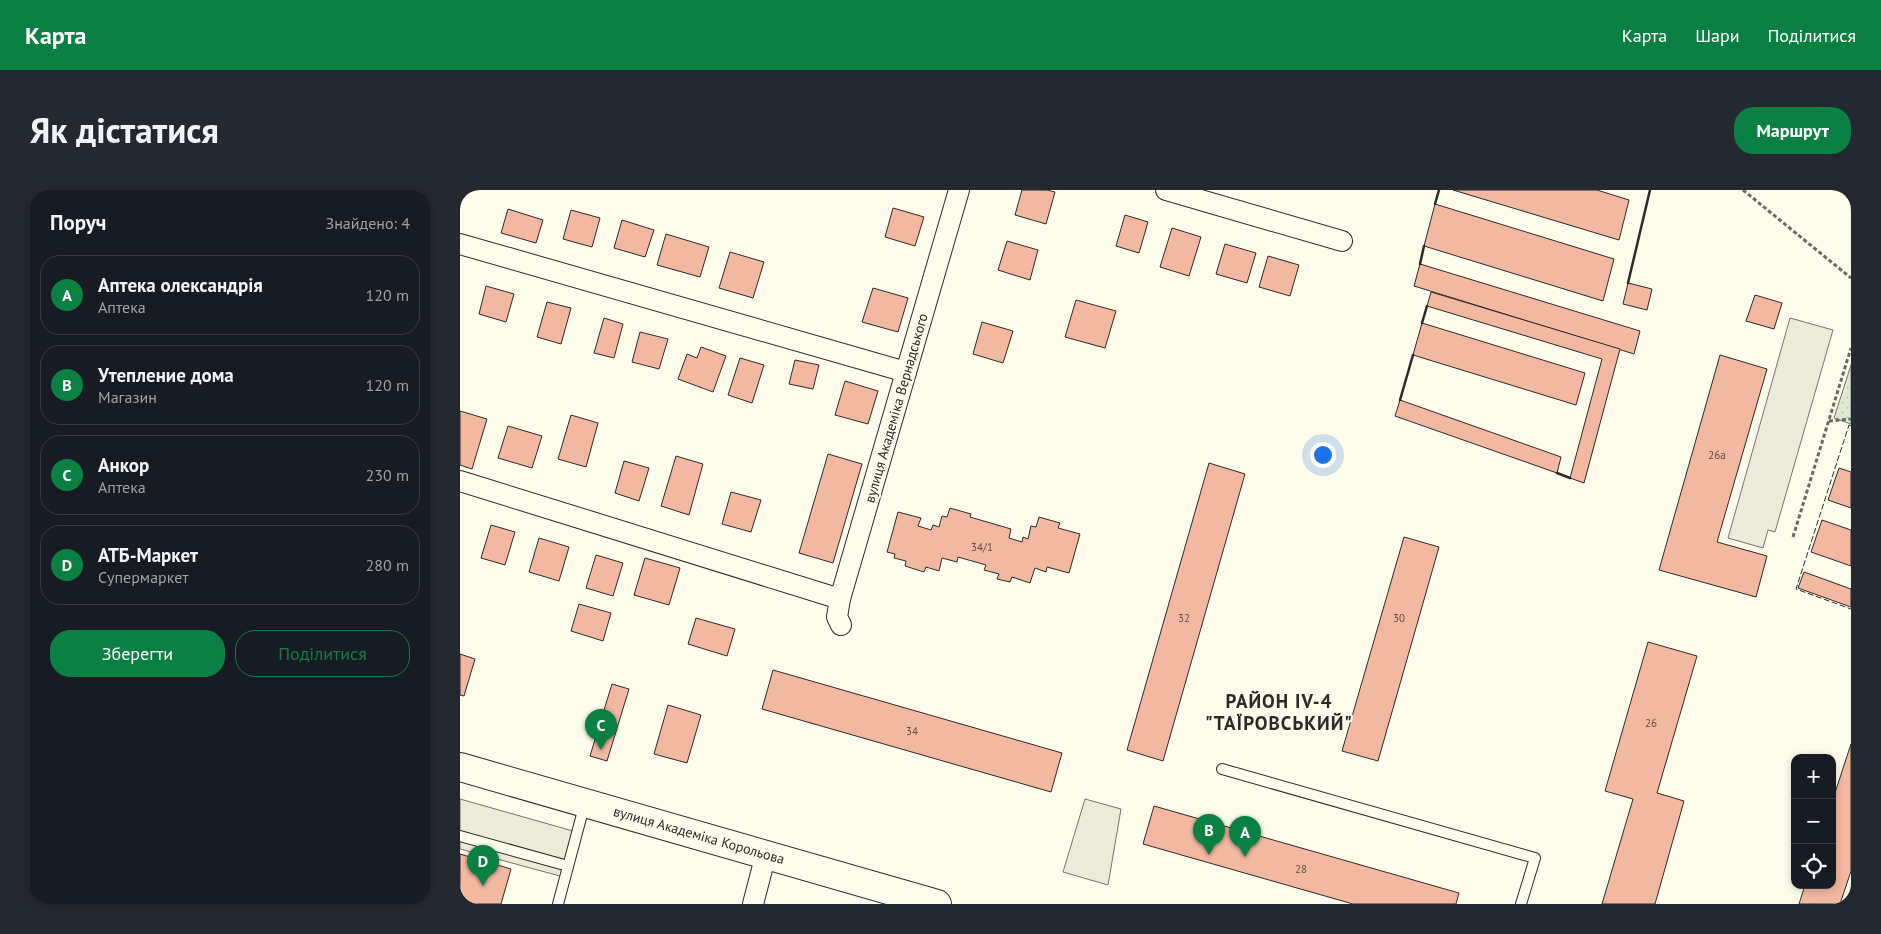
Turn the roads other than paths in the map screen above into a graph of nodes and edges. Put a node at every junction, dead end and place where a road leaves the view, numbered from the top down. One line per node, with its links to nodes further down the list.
1 (959, 190): 5 (street, вулиця Академіка Вернадського)
2 (1166, 190): 3 (street)
3 (1342, 241)
4 (460, 244): 5 (street)
5 (906, 372): 7 (street, вулиця Академіка Вернадського)
6 (460, 481): 7 (street)
7 (840, 599): 8 (street, вулиця Академіка Вернадського)
8 (841, 625)
9 (460, 767): 11 (main road, вулиця Академіка Корольова)
10 (1222, 769): 18 (lane)
11 (585, 802): 13 (main road, вулиця Академіка Корольова); 14 (lane)
12 (460, 836): 14 (lane)
13 (766, 854): 16 (street); 17 (main road, вулиця Академіка Корольова)
14 (568, 866): 15 (lane)
15 (558, 904)
16 (753, 904)
17 (938, 904)
18 (1521, 904)

